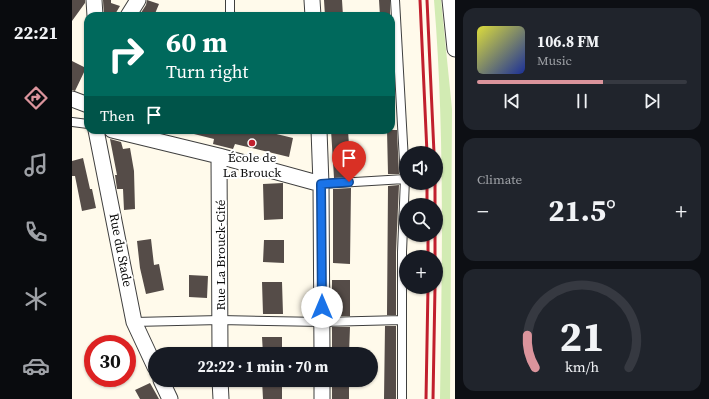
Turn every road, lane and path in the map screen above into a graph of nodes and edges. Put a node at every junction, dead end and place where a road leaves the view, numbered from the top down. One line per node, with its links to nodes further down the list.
1 (94, 0): 7 (street)
2 (138, 0): 8 (street)
3 (230, 0): 9 (lane)
4 (312, 0): 10 (street)
5 (395, 0): 11 (lane)
6 (450, 0): 12 (street)
7 (95, 12)
8 (130, 12)
9 (230, 12)
10 (313, 12)
11 (395, 40): 20 (lane)
12 (455, 49)
13 (72, 99): 14 (street)
14 (84, 104)
15 (72, 122): 16 (lane)
16 (84, 124)
17 (97, 134): 27 (street, Rue du Stade)
18 (128, 134): 21 (street)
19 (319, 134): 23 (street)
20 (403, 146)
21 (219, 156): 23 (street); 25 (street, Rue La Brouck-Cité)
22 (399, 179): 23 (lane)
23 (321, 184): 28 (street)
24 (405, 190): 26 (lane)
25 (220, 320): 27 (lane); 28 (lane); 29 (street, Rue La Brouck-Cité)
26 (402, 320): 28 (lane); 38 (lane)
27 (134, 322): 31 (street, Rue du Stade)
28 (322, 322): 30 (street)
29 (220, 347)
30 (322, 347)
31 (148, 352)
32 (164, 387): 35 (street)
33 (220, 387): 36 (street)
34 (322, 387): 37 (street)
35 (170, 399)
36 (220, 399)
37 (322, 399)
38 (402, 399)

